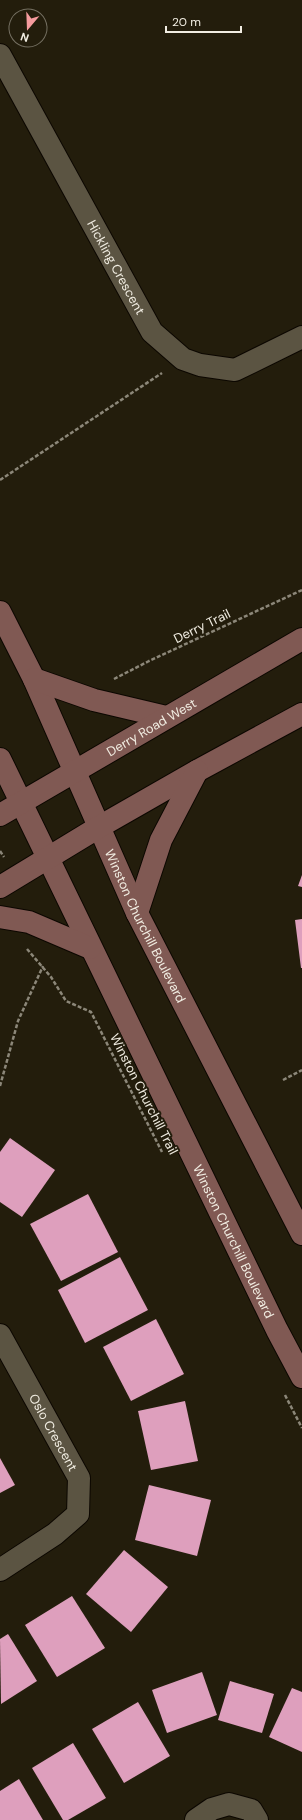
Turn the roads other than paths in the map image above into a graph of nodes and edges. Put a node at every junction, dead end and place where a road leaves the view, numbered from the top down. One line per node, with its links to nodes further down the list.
1 (0, 55): 2 (street, Hickling Crescent)
2 (302, 337)
3 (0, 612): 5 (main road, Winston Churchill Boulevard)
4 (302, 639): 7 (main road, Derry Road West)
5 (34, 679): 7 (main road); 9 (main road, Winston Churchill Boulevard)
6 (302, 714): 10 (main road)
7 (166, 717): 9 (main road, Derry Road West)
8 (0, 759): 11 (main road, Winston Churchill Boulevard)
9 (74, 771): 11 (main road, Derry Road West); 13 (main road, Winston Churchill Boulevard)
10 (197, 771): 13 (main road); 16 (main road)
11 (21, 803): 12 (main road, Derry Road West); 14 (main road, Winston Churchill Boulevard)
12 (0, 816)
13 (99, 827): 14 (main road); 16 (main road, Winston Churchill Boulevard)
14 (48, 859): 15 (main road); 18 (main road, Winston Churchill Boulevard)
15 (0, 887)
16 (137, 913): 19 (main road, Winston Churchill Boulevard)
17 (0, 917): 18 (main road)
18 (90, 948): 21 (main road, Winston Churchill Boulevard)
19 (302, 1234)
20 (0, 1335): 22 (street, Oslo Crescent)
21 (302, 1377)
22 (0, 1570)
23 (196, 1820): 24 (street)
24 (257, 1820)

